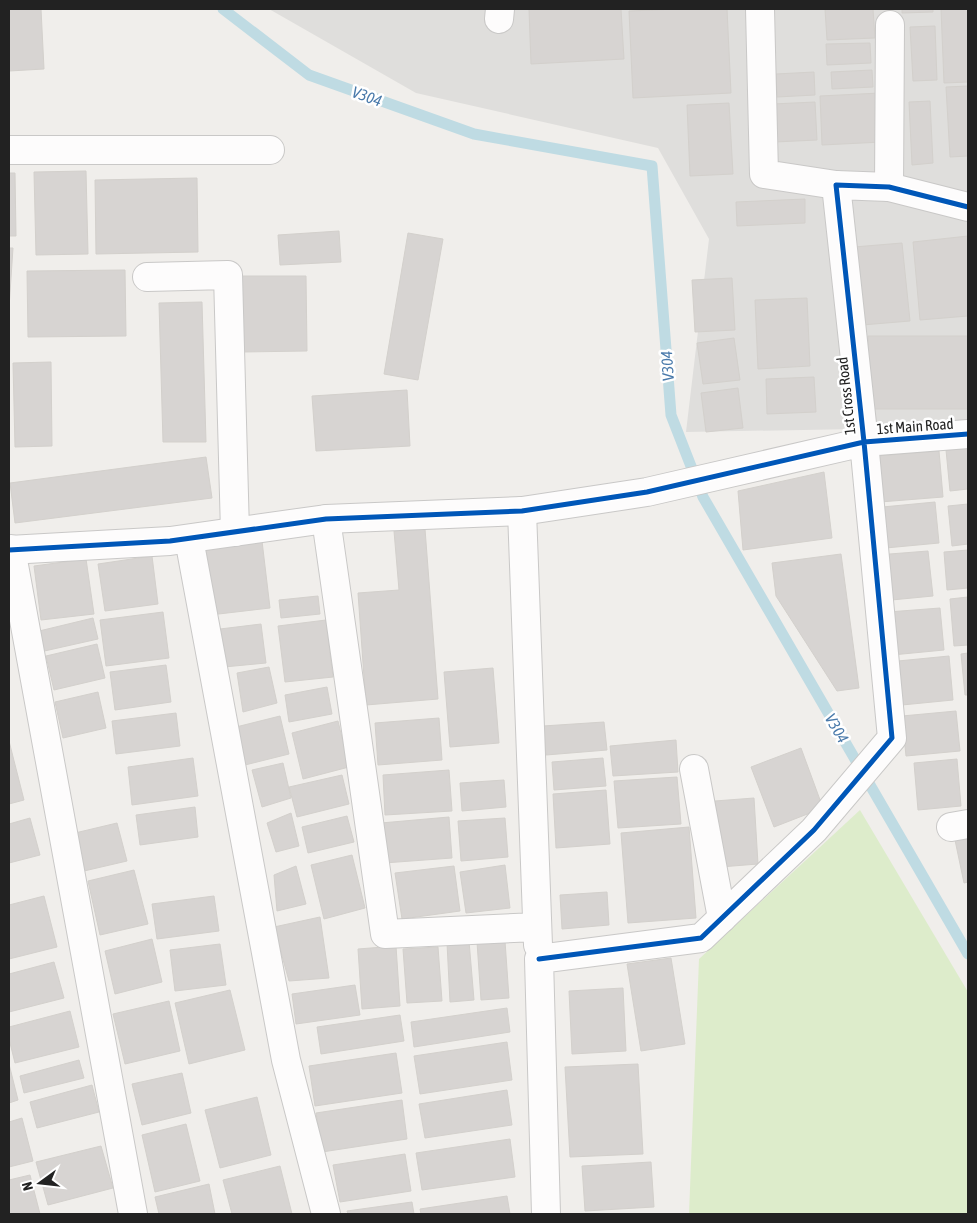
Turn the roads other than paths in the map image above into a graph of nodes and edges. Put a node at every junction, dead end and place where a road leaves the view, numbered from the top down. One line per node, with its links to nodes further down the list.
1 (760, 9): 5 (street)
2 (890, 26): 6 (street)
3 (9, 150): 4 (street)
4 (270, 150)
5 (836, 185): 6 (street); 10 (street, 1st Cross Road)
6 (889, 187): 7 (street)
7 (968, 207)
8 (147, 277): 13 (street)
9 (968, 434): 10 (street, 1st Main Road)
10 (864, 442): 11 (street, 1st Main Road); 17 (street, 1st Cross Road)
11 (522, 511): 12 (street, 1st Main Road); 18 (street)
12 (326, 519): 13 (street, 1st Main Road); 18 (street)
13 (235, 532): 14 (street, 1st Main Road)
14 (189, 539): 15 (street, 1st Main Road); 21 (street)
15 (10, 550): 20 (street)
16 (694, 769): 17 (street)
17 (722, 918): 19 (street)
18 (537, 927): 19 (street)
19 (540, 959): 22 (street)
20 (133, 1214)
21 (326, 1214)
22 (546, 1214)

